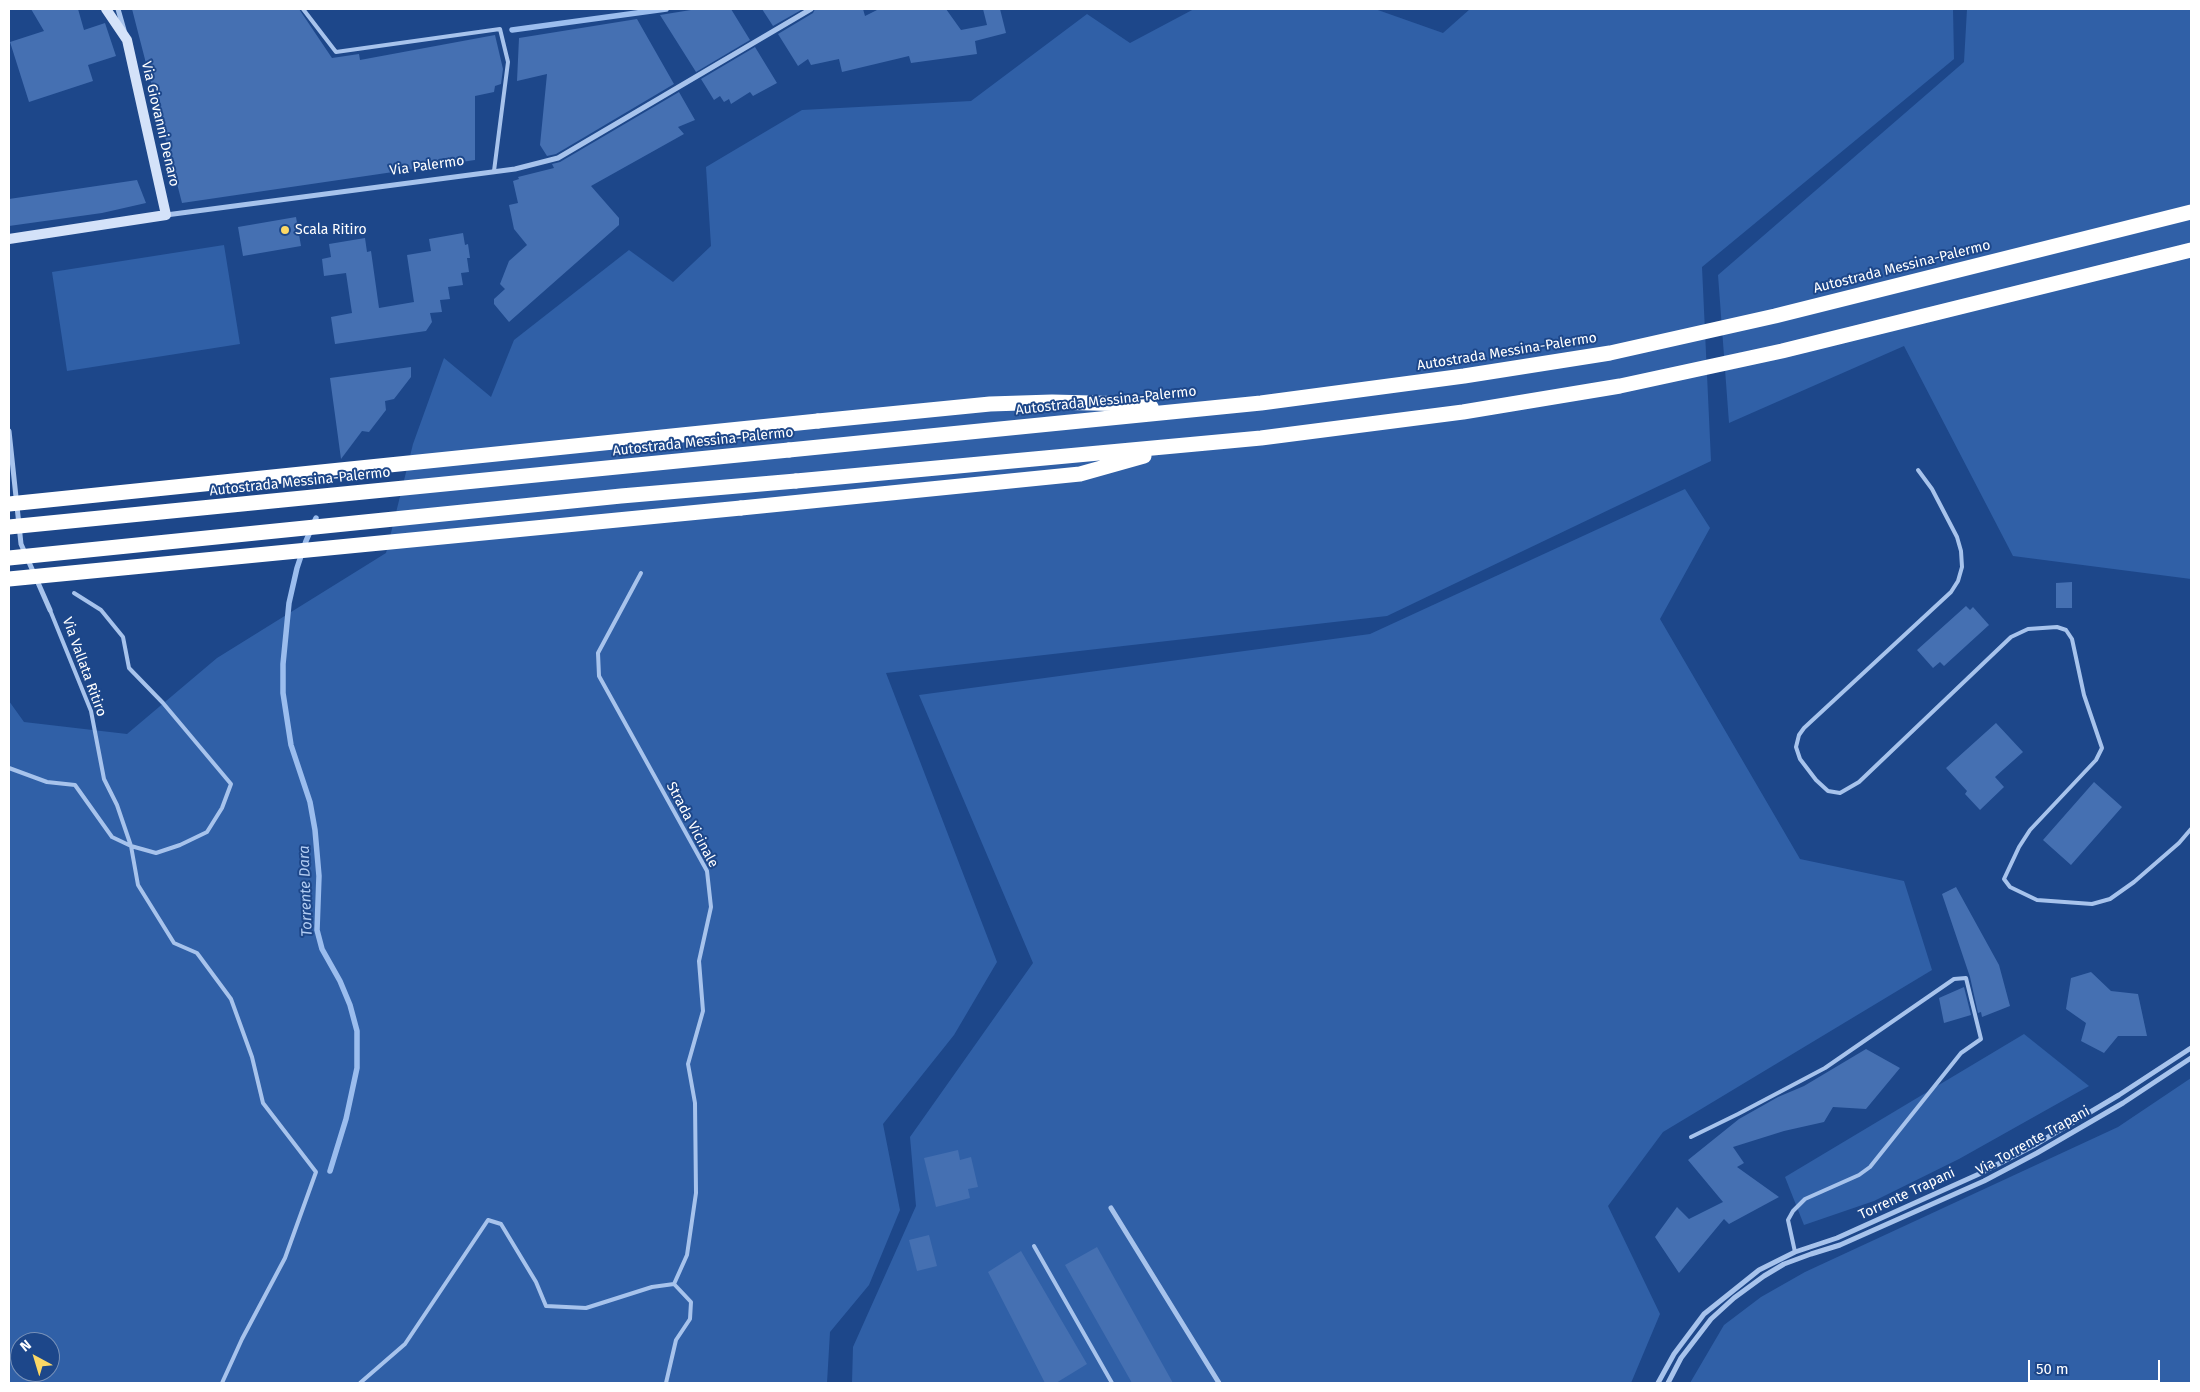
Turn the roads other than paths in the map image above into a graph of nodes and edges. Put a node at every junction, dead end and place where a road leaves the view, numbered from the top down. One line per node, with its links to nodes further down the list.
1 (106, 9): 5 (main road, Via Giovanni Denaro)
2 (118, 9): 5 (street, Via Giovanni Denaro)
3 (303, 9): 6 (lane)
4 (811, 9): 6 (street, Via Palermo)
5 (127, 40): 8 (main road, Via Giovanni Denaro)
6 (494, 171): 8 (street, Via Palermo)
7 (2191, 212): 11 (highway, Autostrada Messina-Palermo)
8 (166, 214): 9 (main road, Via Palermo)
9 (9, 239)
10 (2191, 250): 13 (highway)
11 (1178, 410): 15 (highway, bridge); 16 (highway, Autostrada Messina-Palermo, bridge)
12 (9, 431): 21 (street)
13 (1182, 446): 17 (highway, bridge); 19 (highway, bridge)
14 (1918, 470): 23 (lane)
15 (9, 504)
16 (9, 527)
17 (9, 558)
18 (641, 574): 31 (lane, Strada Vicinale)
19 (9, 579)
20 (74, 593): 24 (lane)
21 (50, 610): 24 (lane, Via Vallata Ritiro)
22 (9, 768): 24 (lane)
23 (2191, 829)
24 (131, 846): 32 (lane, Via Vallata Ritiro)
25 (2191, 1048): 30 (street, Torrente Trapani)
26 (2191, 1058): 38 (street, Via Torrente Trapani)
27 (1691, 1137): 30 (lane)
28 (1111, 1208): 36 (street)
29 (1034, 1246): 35 (lane)
30 (1795, 1252): 37 (street, Torrente Trapani)
31 (674, 1284): 33 (lane); 34 (lane)
32 (222, 1383)
33 (360, 1383)
34 (666, 1383)
35 (1112, 1383)
36 (1219, 1383)
37 (1658, 1383)
38 (1668, 1383)

